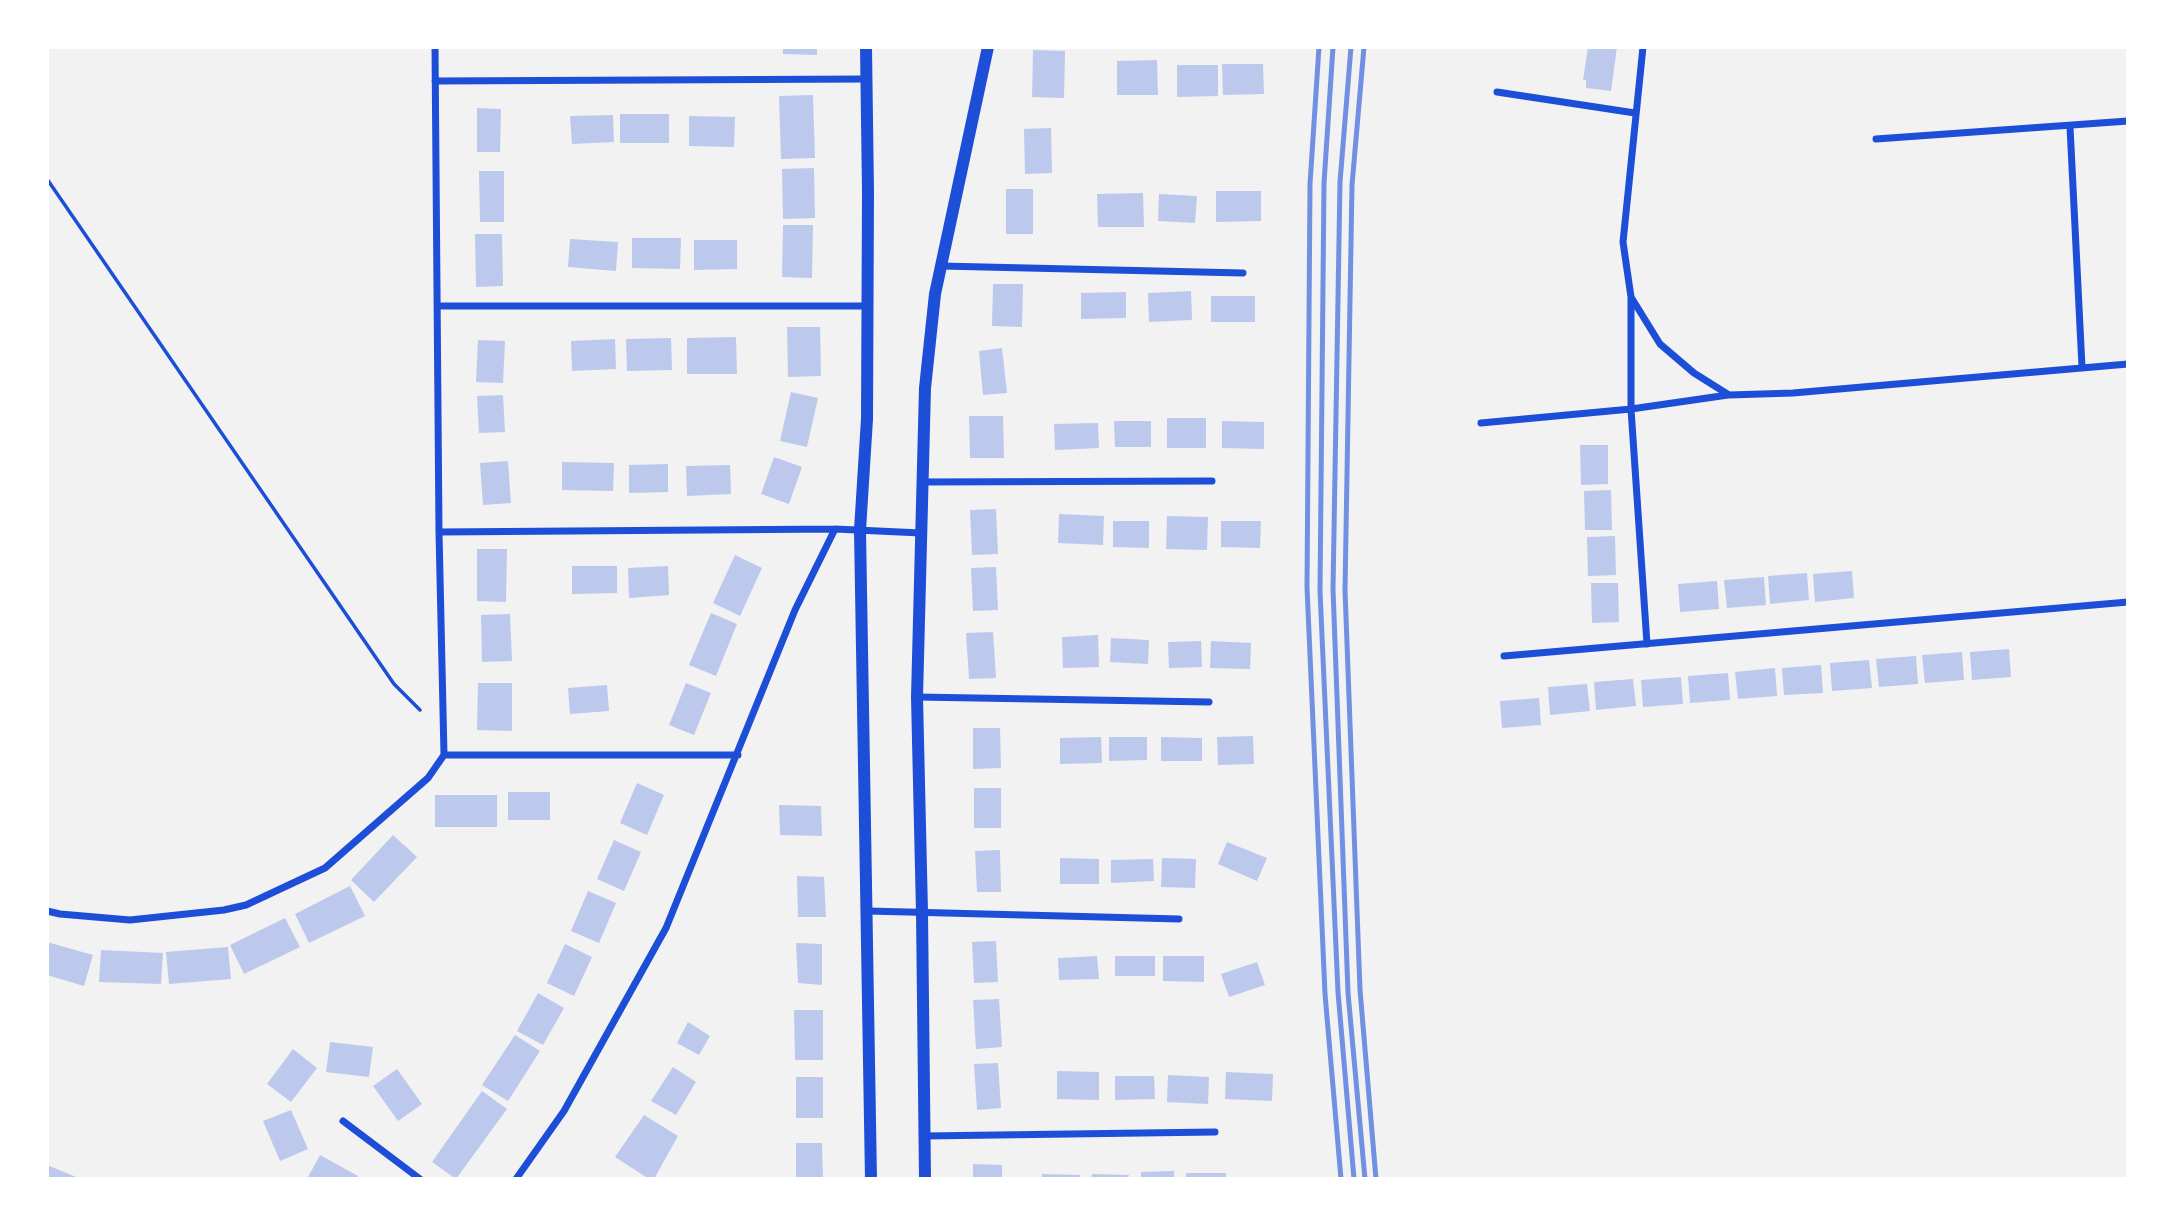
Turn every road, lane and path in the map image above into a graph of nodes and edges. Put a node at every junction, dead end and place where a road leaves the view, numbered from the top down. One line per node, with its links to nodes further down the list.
1 (435, 47): 6 (street)
2 (866, 47): 5 (street)
3 (988, 47): 13 (street)
4 (1643, 47): 8 (street)
5 (866, 79): 6 (street); 17 (street)
6 (435, 81): 16 (street)
7 (1497, 92): 8 (street)
8 (1635, 113): 15 (street)
9 (2128, 121): 10 (street)
10 (2070, 127): 11 (street); 19 (street)
11 (1876, 139)
12 (47, 179): 34 (path)
13 (941, 266): 14 (street); 24 (street)
14 (1242, 273)
15 (1631, 297): 20 (street); 21 (street)
16 (438, 306): 17 (street); 27 (street)
17 (867, 306): 26 (street)
18 (2128, 364): 19 (street)
19 (2082, 367): 20 (street)
20 (1729, 395): 21 (street)
21 (1630, 409): 22 (street); 30 (street)
22 (1481, 423)
23 (1212, 481): 24 (street)
24 (922, 482): 28 (street)
25 (835, 529): 26 (street); 27 (street); 36 (street)
26 (860, 530): 28 (street); 38 (street)
27 (439, 532): 35 (street)
28 (920, 533): 32 (street)
29 (2128, 602): 30 (street)
30 (1647, 644): 31 (street)
31 (1504, 656)
32 (917, 697): 33 (street); 39 (street)
33 (1209, 702)
34 (420, 710)
35 (444, 755): 36 (street); 37 (street)
36 (738, 755): 45 (street)
37 (47, 911)
38 (868, 911): 39 (street); 46 (street)
39 (922, 912): 40 (street); 43 (street)
40 (1179, 919)
41 (343, 1121): 44 (street)
42 (1215, 1132): 43 (street)
43 (924, 1136): 47 (street)
44 (420, 1179)
45 (516, 1179)
46 (871, 1179)
47 (925, 1179)

